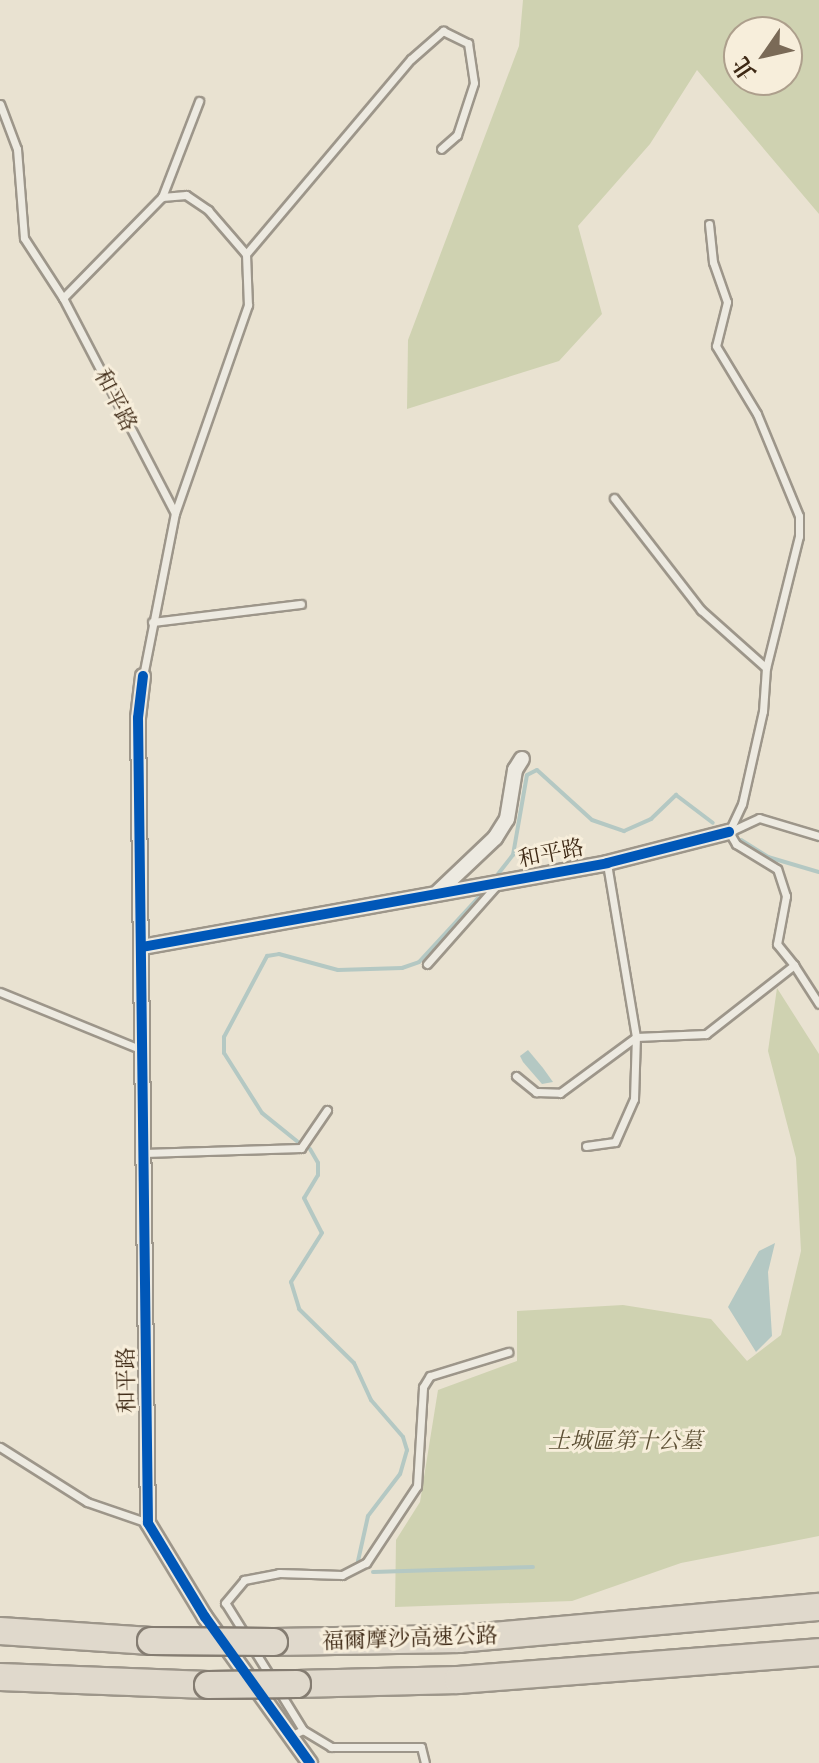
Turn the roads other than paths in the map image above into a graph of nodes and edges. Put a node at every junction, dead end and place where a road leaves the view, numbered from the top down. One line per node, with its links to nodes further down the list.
1 (199, 101): 4 (lane)
2 (0, 104): 7 (lane, 和平路)
3 (441, 149): 6 (lane)
4 (162, 197): 6 (lane); 7 (lane)
5 (709, 224): 12 (lane)
6 (246, 254): 9 (lane)
7 (63, 298): 9 (lane, 和平路)
8 (614, 498): 12 (lane)
9 (175, 513): 11 (lane, 和平路)
10 (301, 604): 11 (lane)
11 (152, 622): 13 (lane, 和平路)
12 (766, 668): 15 (lane)
13 (143, 676): 20 (street, 和平路)
14 (522, 759): 19 (street)
15 (729, 832): 16 (lane, 和平路); 17 (street, 和平路); 22 (lane)
16 (819, 836)
17 (607, 863): 18 (street, 和平路); 25 (lane, 和平路)
18 (498, 884): 19 (street, 和平路); 21 (lane)
19 (438, 892): 20 (street, 和平路)
20 (142, 947): 26 (street, 和平路)
21 (427, 964)
22 (794, 965): 24 (lane); 25 (lane)
23 (0, 992): 26 (lane)
24 (819, 1004)
25 (636, 1037): 27 (lane); 29 (lane, 和平路)
26 (140, 1049): 30 (street, 和平路)
27 (516, 1076)
28 (327, 1110): 30 (lane)
29 (586, 1146)
30 (142, 1153): 33 (street, 和平路)
31 (508, 1352): 38 (lane)
32 (0, 1447): 33 (lane)
33 (148, 1523): 38 (street)
34 (819, 1607): 35 (highway, 福爾摩沙高速公路, bridge)
35 (0, 1631)
36 (819, 1652): 37 (highway, 福爾摩沙高速公路, bridge)
37 (0, 1677)
38 (297, 1733): 39 (street); 40 (lane)
39 (310, 1763)
40 (425, 1763)

